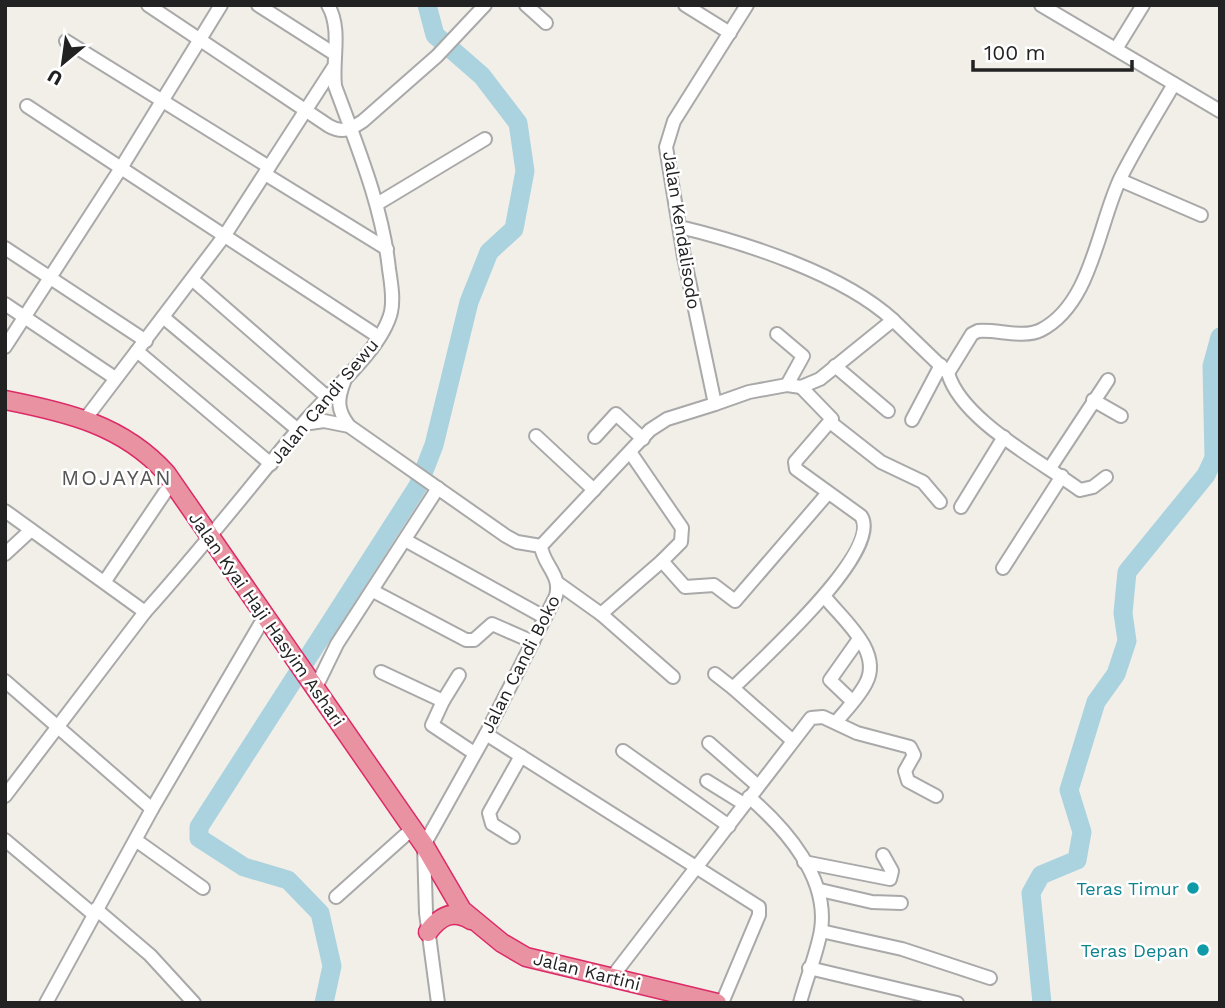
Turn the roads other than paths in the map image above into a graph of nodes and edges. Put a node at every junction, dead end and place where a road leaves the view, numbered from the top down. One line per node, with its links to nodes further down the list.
1 (148, 5): 14 (street)
2 (221, 5): 14 (street)
3 (258, 5): 16 (street)
4 (328, 5): 16 (street, Jalan Candi Sewu)
5 (485, 5): 23 (street)
6 (526, 5): 11 (street)
7 (685, 5): 12 (street)
8 (747, 5): 12 (street, Jalan Kendalisodo)
9 (1041, 5): 15 (street)
10 (1143, 5): 15 (street)
11 (546, 23)
12 (730, 33): 30 (street, Jalan Kendalisodo)
13 (66, 41): 19 (street)
14 (201, 41): 19 (street); 21 (street)
15 (1116, 49): 18 (street)
16 (333, 53): 17 (street, Jalan Candi Sewu)
17 (333, 68): 21 (street); 23 (street, Jalan Candi Sewu)
18 (1174, 84): 22 (street); 27 (street)
19 (162, 103): 25 (street); 26 (street)
20 (27, 106): 25 (street)
21 (306, 110): 23 (street); 26 (street)
22 (1220, 111)
23 (351, 130): 28 (street, Jalan Candi Sewu)
24 (485, 139): 28 (street)
25 (121, 168): 31 (street); 34 (street)
26 (267, 171): 31 (street); 33 (street)
27 (1120, 180): 29 (street); 45 (street)
28 (377, 204): 33 (street, Jalan Candi Sewu)
29 (1200, 215)
30 (680, 227): 39 (street); 54 (street, Jalan Kendalisodo)
31 (225, 235): 35 (street); 41 (street)
32 (5, 248): 34 (street)
33 (387, 249): 41 (street, Jalan Candi Sewu)
34 (50, 275): 37 (street); 42 (street)
35 (193, 280): 38 (street); 51 (street)
36 (5, 304): 37 (street)
37 (25, 317): 43 (street); 47 (street)
38 (163, 317): 42 (street); 61 (street)
39 (893, 320): 44 (street); 45 (street)
40 (777, 334): 49 (street)
41 (379, 337): 46 (street, Jalan Candi Sewu)
42 (142, 346): 47 (street); 67 (street)
43 (5, 347)
44 (835, 366): 50 (street); 55 (street)
45 (944, 369): 58 (street); 64 (street)
46 (348, 373): 51 (street, Jalan Candi Sewu); 60 (street)
47 (115, 378): 57 (street)
48 (1108, 380): 53 (street)
49 (787, 385): 50 (street); 54 (street)
50 (801, 387): 59 (street)
51 (326, 396): 61 (street, Jalan Candi Sewu)
52 (5, 400): 57 (highway, Jalan Kyai Haji Hasyim Ashari)
53 (1093, 400): 56 (street); 68 (street)
54 (715, 404): 65 (street)
55 (888, 411)
56 (1121, 416)
57 (86, 418): 71 (highway, Jalan Kyai Haji Hasyim Ashari)
58 (912, 420)
59 (830, 422): 74 (street); 75 (street)
60 (349, 426): 61 (street); 72 (street)
61 (300, 427): 67 (street, Jalan Candi Sewu)
62 (536, 436): 73 (street)
63 (595, 437): 65 (street)
64 (1004, 437): 68 (street); 76 (street)
65 (643, 439): 66 (street)
66 (630, 452): 73 (street); 83 (street)
67 (271, 464): 79 (street, Jalan Candi Sewu)
68 (1050, 468): 69 (street)
69 (1062, 476): 70 (street); 84 (street)
70 (1106, 477)
71 (172, 482): 79 (highway, Jalan Kyai Haji Hasyim Ashari); 85 (street)
72 (434, 485): 80 (street); 81 (street)
73 (594, 490): 81 (street)
74 (828, 493): 83 (street); 88 (street)
75 (940, 502)
76 (961, 507)
77 (5, 511): 78 (street)
78 (31, 530): 82 (street); 85 (street)
79 (212, 539): 89 (street, Jalan Candi Sewu); 91 (highway, Jalan Kyai Haji Hasyim Ashari)
80 (405, 540): 87 (street); 92 (street)
81 (541, 546): 86 (street, Jalan Candi Boko)
82 (5, 554)
83 (662, 561): 90 (street)
84 (1003, 568)
85 (105, 581): 89 (street)
86 (559, 584): 90 (street); 92 (street, Jalan Candi Boko)
87 (373, 591): 94 (street); 100 (street)
88 (824, 596): 93 (street); 101 (street)
89 (145, 612): 105 (street, Jalan Candi Sewu)
90 (601, 614): 95 (street)
91 (265, 616): 100 (highway, Jalan Kyai Haji Hasyim Ashari); 117 (street)
92 (544, 617): 94 (street, Jalan Candi Boko)
93 (859, 639): 103 (street); 103 (street)
94 (533, 642): 106 (street, Jalan Candi Boko)
95 (665, 670)
96 (381, 672): 102 (street)
97 (715, 674): 101 (street)
98 (459, 675): 102 (street)
99 (5, 681): 105 (street)
100 (310, 682): 119 (highway, Jalan Kyai Haji Hasyim Ashari)
101 (733, 688): 107 (street)
102 (443, 701): 110 (street)
103 (852, 701): 104 (street)
104 (836, 722): 107 (street); 115 (street)
105 (57, 726): 114 (street, Jalan Candi Sewu); 117 (street)
106 (486, 734): 110 (street, Jalan Candi Boko); 111 (street)
107 (793, 741): 113 (street)
108 (709, 743): 113 (street)
109 (623, 751): 118 (street)
110 (474, 754): 123 (street, Jalan Candi Boko)
111 (522, 756): 120 (street); 126 (street)
112 (707, 781): 116 (street)
113 (758, 786): 116 (street)
114 (5, 796)
115 (936, 796)
116 (747, 801): 118 (street); 125 (street)
117 (152, 809): 122 (street)
118 (729, 826): 126 (street)
119 (412, 829): 123 (highway, Jalan Kyai Haji Hasyim Ashari); 129 (street)
120 (513, 837)
121 (5, 840): 131 (street)
122 (137, 841): 127 (street); 131 (street)
123 (424, 845): 132 (highway, Jalan Kartini); 134 (street)
124 (883, 855): 125 (street)
125 (804, 862): 128 (street)
126 (697, 867): 136 (street); 141 (street)
127 (204, 888)
128 (820, 890): 130 (street); 133 (street)
129 (336, 897)
130 (901, 903)
131 (94, 912): 138 (street); 139 (street)
132 (480, 926): 134 (highway); 136 (highway, Jalan Kartini)
133 (821, 931): 135 (street); 137 (street)
134 (428, 932): 140 (street)
135 (809, 968): 142 (street); 143 (street)
136 (612, 976): 141 (highway, Jalan Kartini)
137 (990, 978)
138 (185, 999)
139 (46, 1003)
140 (438, 1003)
141 (719, 1003)
142 (800, 1003)
143 (957, 1003)

